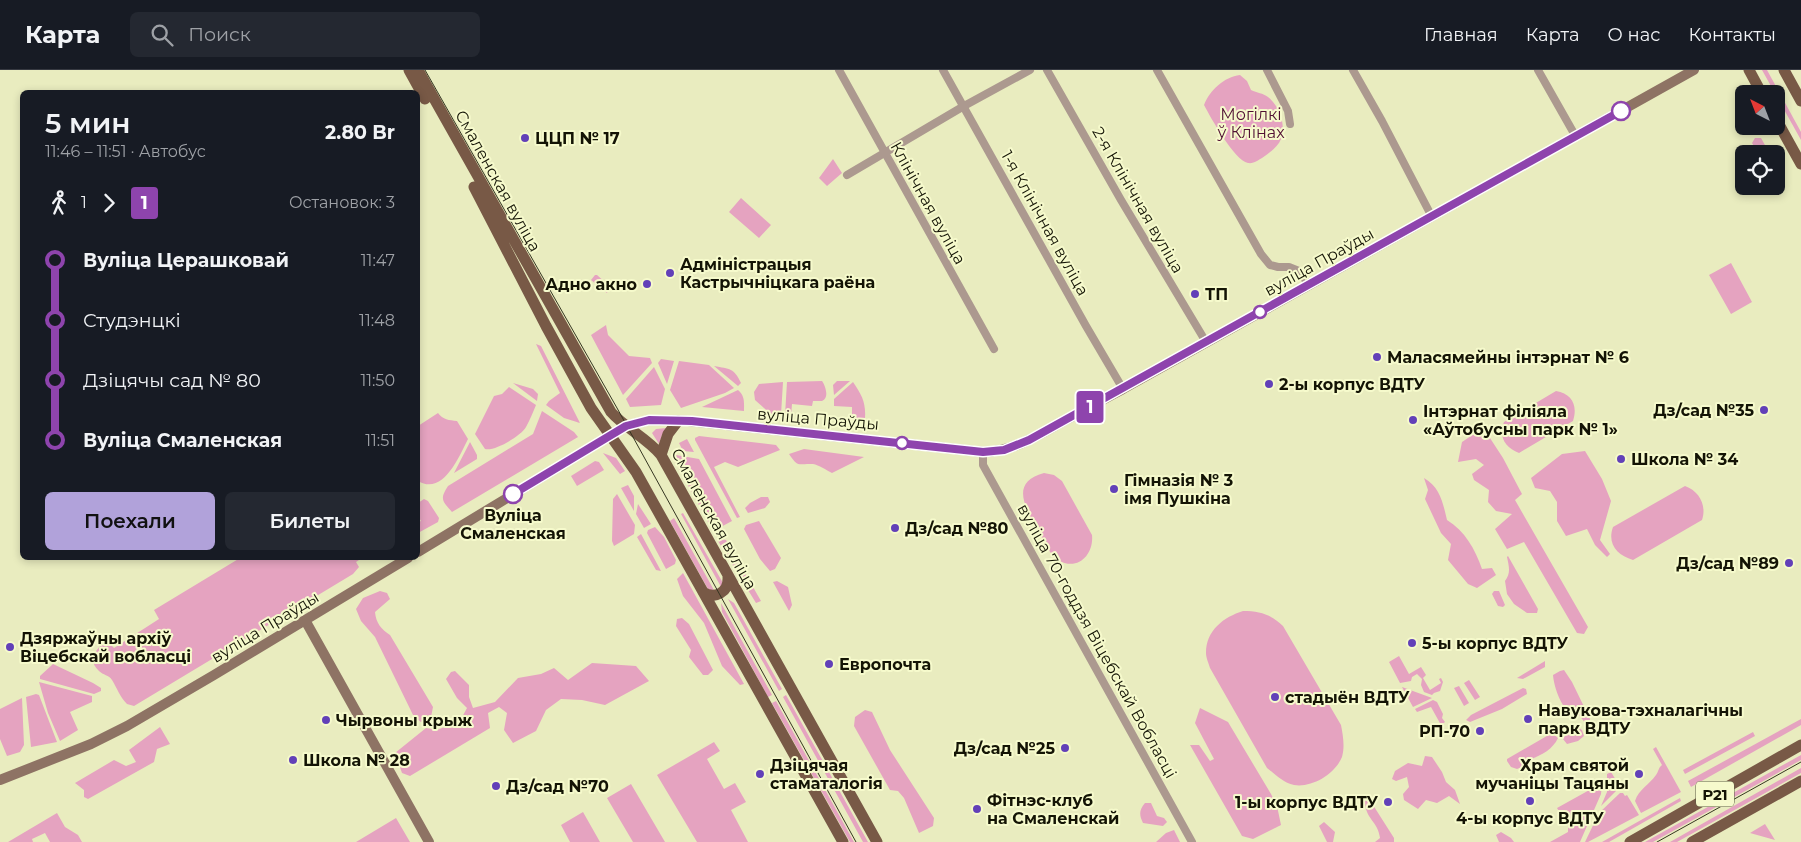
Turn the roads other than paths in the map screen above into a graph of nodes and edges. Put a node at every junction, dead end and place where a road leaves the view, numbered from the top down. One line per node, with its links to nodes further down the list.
1 (409, 70): 30 (main road, Смаленская вуліца)
2 (418, 70): 29 (main road, Смаленская вуліца)
3 (839, 70): 20 (street, Клінічная вуліца)
4 (943, 70): 16 (street, 1-я Клінічная вуліца)
5 (1030, 70): 16 (street)
6 (1047, 70): 25 (street, 2-я Клінічная вуліца)
7 (1157, 70): 24 (street)
8 (1267, 70): 17 (street)
9 (1353, 70): 23 (street)
10 (1538, 70): 19 (street)
11 (1694, 70): 19 (main road, вуліца Праўды)
12 (1749, 70): 14 (main road)
13 (1784, 70): 15 (main road)
14 (1757, 85)
15 (1801, 101)
16 (964, 106): 20 (street); 27 (street, 1-я Клінічная вуліца)
17 (1290, 124)
18 (1785, 135): 21 (main road)
19 (1576, 137): 23 (main road, вуліца Праўды)
20 (885, 153): 22 (street); 26 (street, Клінічная вуліца)
21 (1801, 164)
22 (847, 175)
23 (1432, 217): 24 (main road, вуліца Праўды)
24 (1309, 285): 25 (main road, вуліца Праўды)
25 (1206, 342): 27 (main road, вуліца Праўды)
26 (994, 350)
27 (1123, 389): 31 (main road, вуліца Праўды)
28 (678, 421): 29 (main road, вуліца Праўды); 31 (main road, вуліца Праўды); 32 (main road)
29 (626, 426): 30 (main road, вуліца Праўды); 32 (main road, Смаленская вуліца)
30 (611, 435): 33 (main road, вуліца Праўды); 36 (main road, Смаленская вуліца)
31 (983, 452): 46 (street, вуліца 70-годдзя Віцебскай Вобласці)
32 (661, 455): 35 (main road, Смаленская вуліца)
33 (420, 551)
34 (405, 560): 39 (main road, вуліца Праўды)
35 (728, 577): 36 (main road); 37 (main road, Смаленская вуліца)
36 (703, 592): 38 (main road, Смаленская вуліца)
37 (740, 600): 38 (main road); 45 (main road, Смаленская вуліца)
38 (714, 614): 44 (main road, Смаленская вуліца)
39 (305, 620): 41 (main road, вуліца Праўды); 43 (main road)
40 (1801, 745): 47 (main road, Р21)
41 (0, 780)
42 (1801, 781): 48 (main road, Р21)
43 (429, 842)
44 (843, 842)
45 (877, 842)
46 (1192, 842)
47 (1630, 842)
48 (1692, 842)

